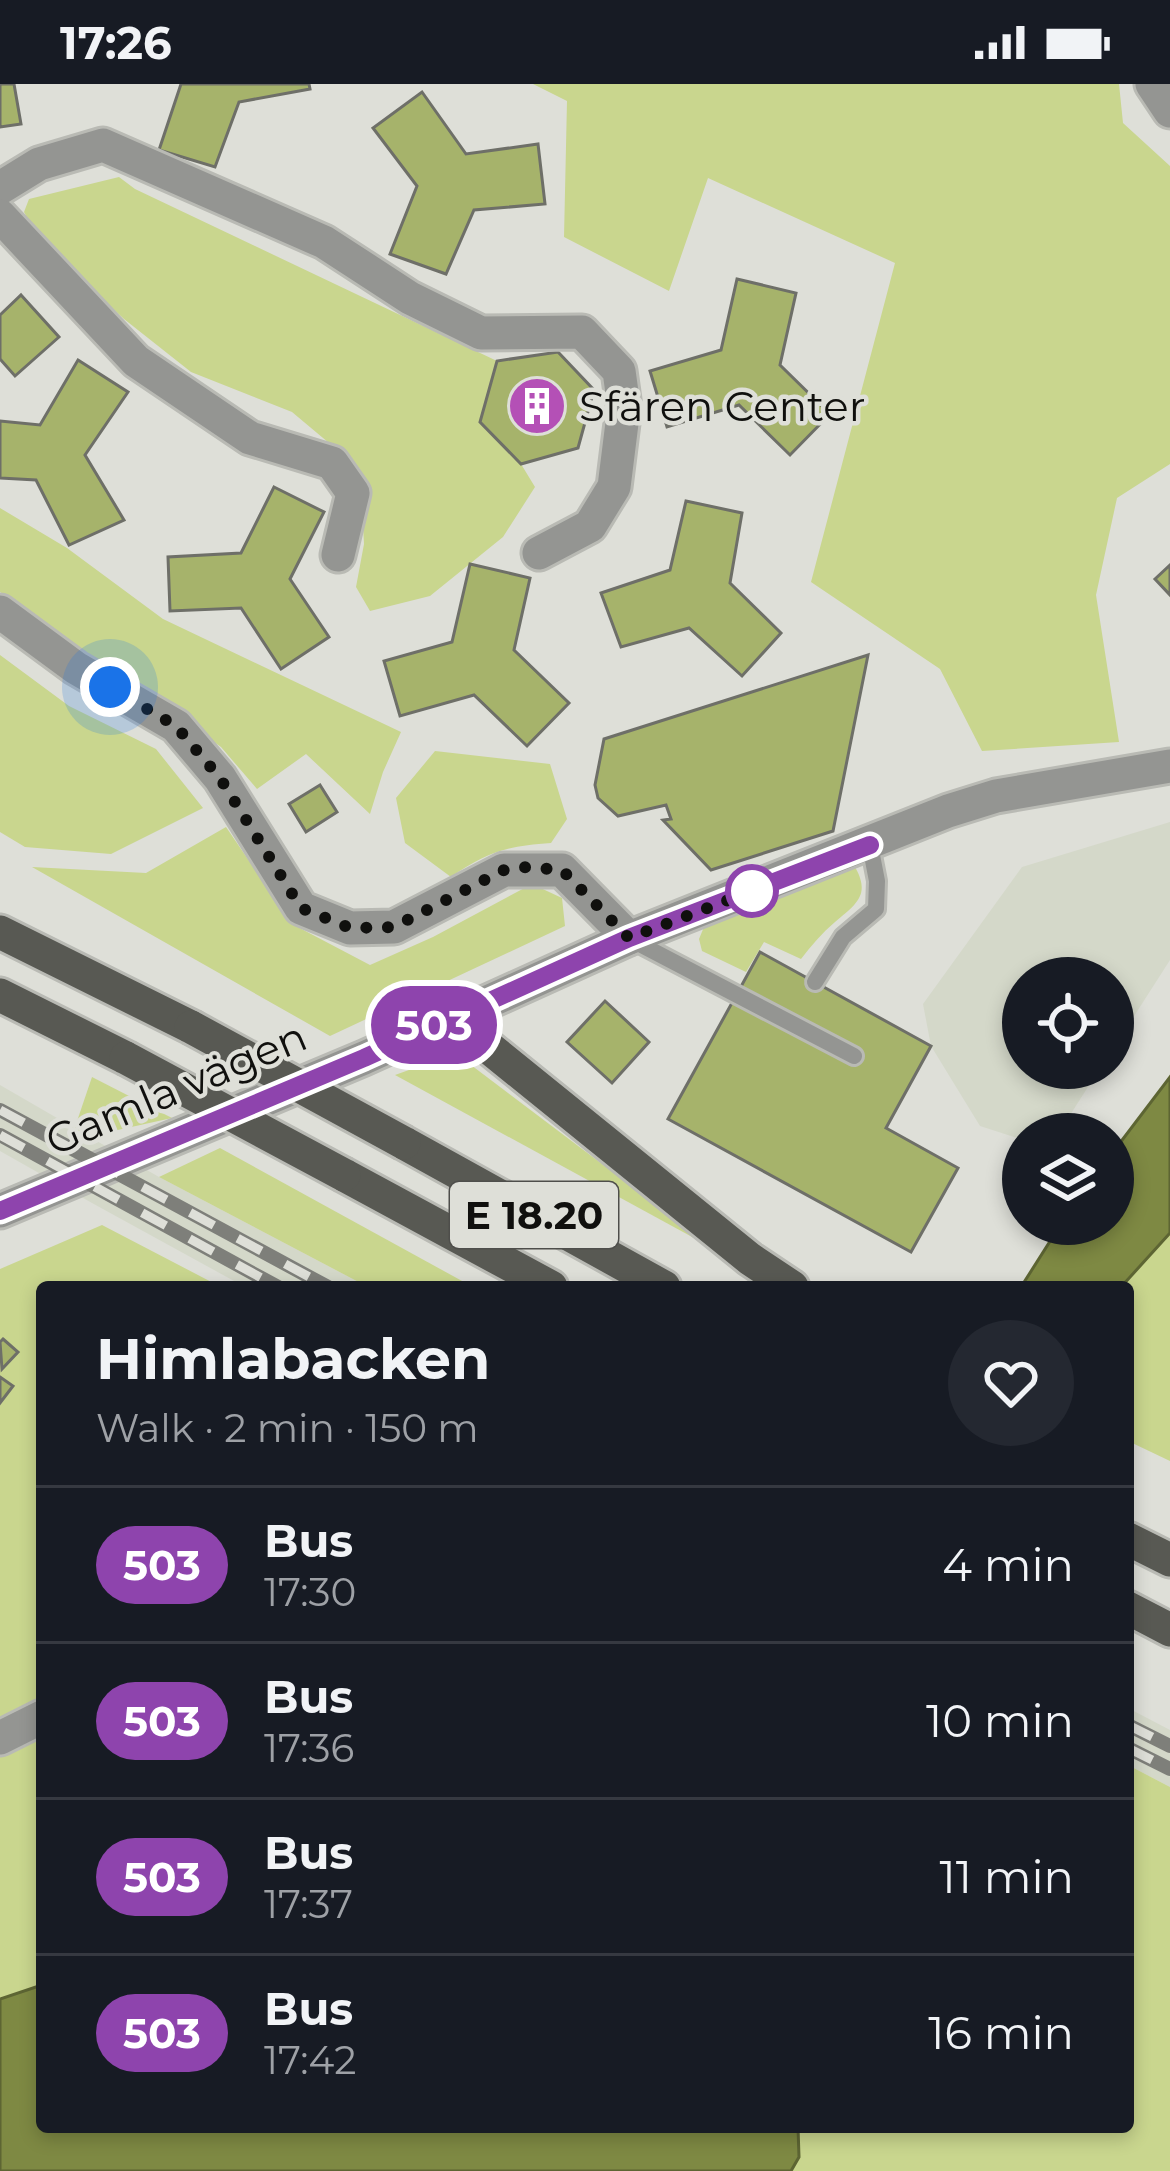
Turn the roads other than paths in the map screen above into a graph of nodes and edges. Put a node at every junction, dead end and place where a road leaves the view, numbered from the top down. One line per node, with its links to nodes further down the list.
1 (1152, 84): 2 (street)
2 (1170, 111)
3 (0, 188): 5 (street)
4 (0, 216): 6 (street)
5 (539, 553)
6 (338, 554)
7 (0, 613): 11 (street)
8 (1170, 766): 9 (street, Gamla vägen)
9 (870, 845): 11 (street, Gamla vägen); 12 (lane)
10 (0, 932): 18 (main road, E 18.20, bridge)
11 (629, 938): 14 (street, Gamla vägen); 15 (lane)
12 (815, 982)
13 (0, 995): 17 (main road, E 18.20, bridge)
14 (452, 1017): 16 (street, Gamla vägen); 19 (main road)
15 (854, 1056)
16 (0, 1210)
17 (540, 1281)
18 (653, 1281)
19 (783, 1281)
20 (1134, 1528): 22 (main road)
21 (1134, 1542): 22 (main road)
22 (1166, 1558)
23 (1134, 1611): 24 (main road)
24 (1170, 1630)
25 (36, 1720): 26 (street)
26 (0, 1738)

